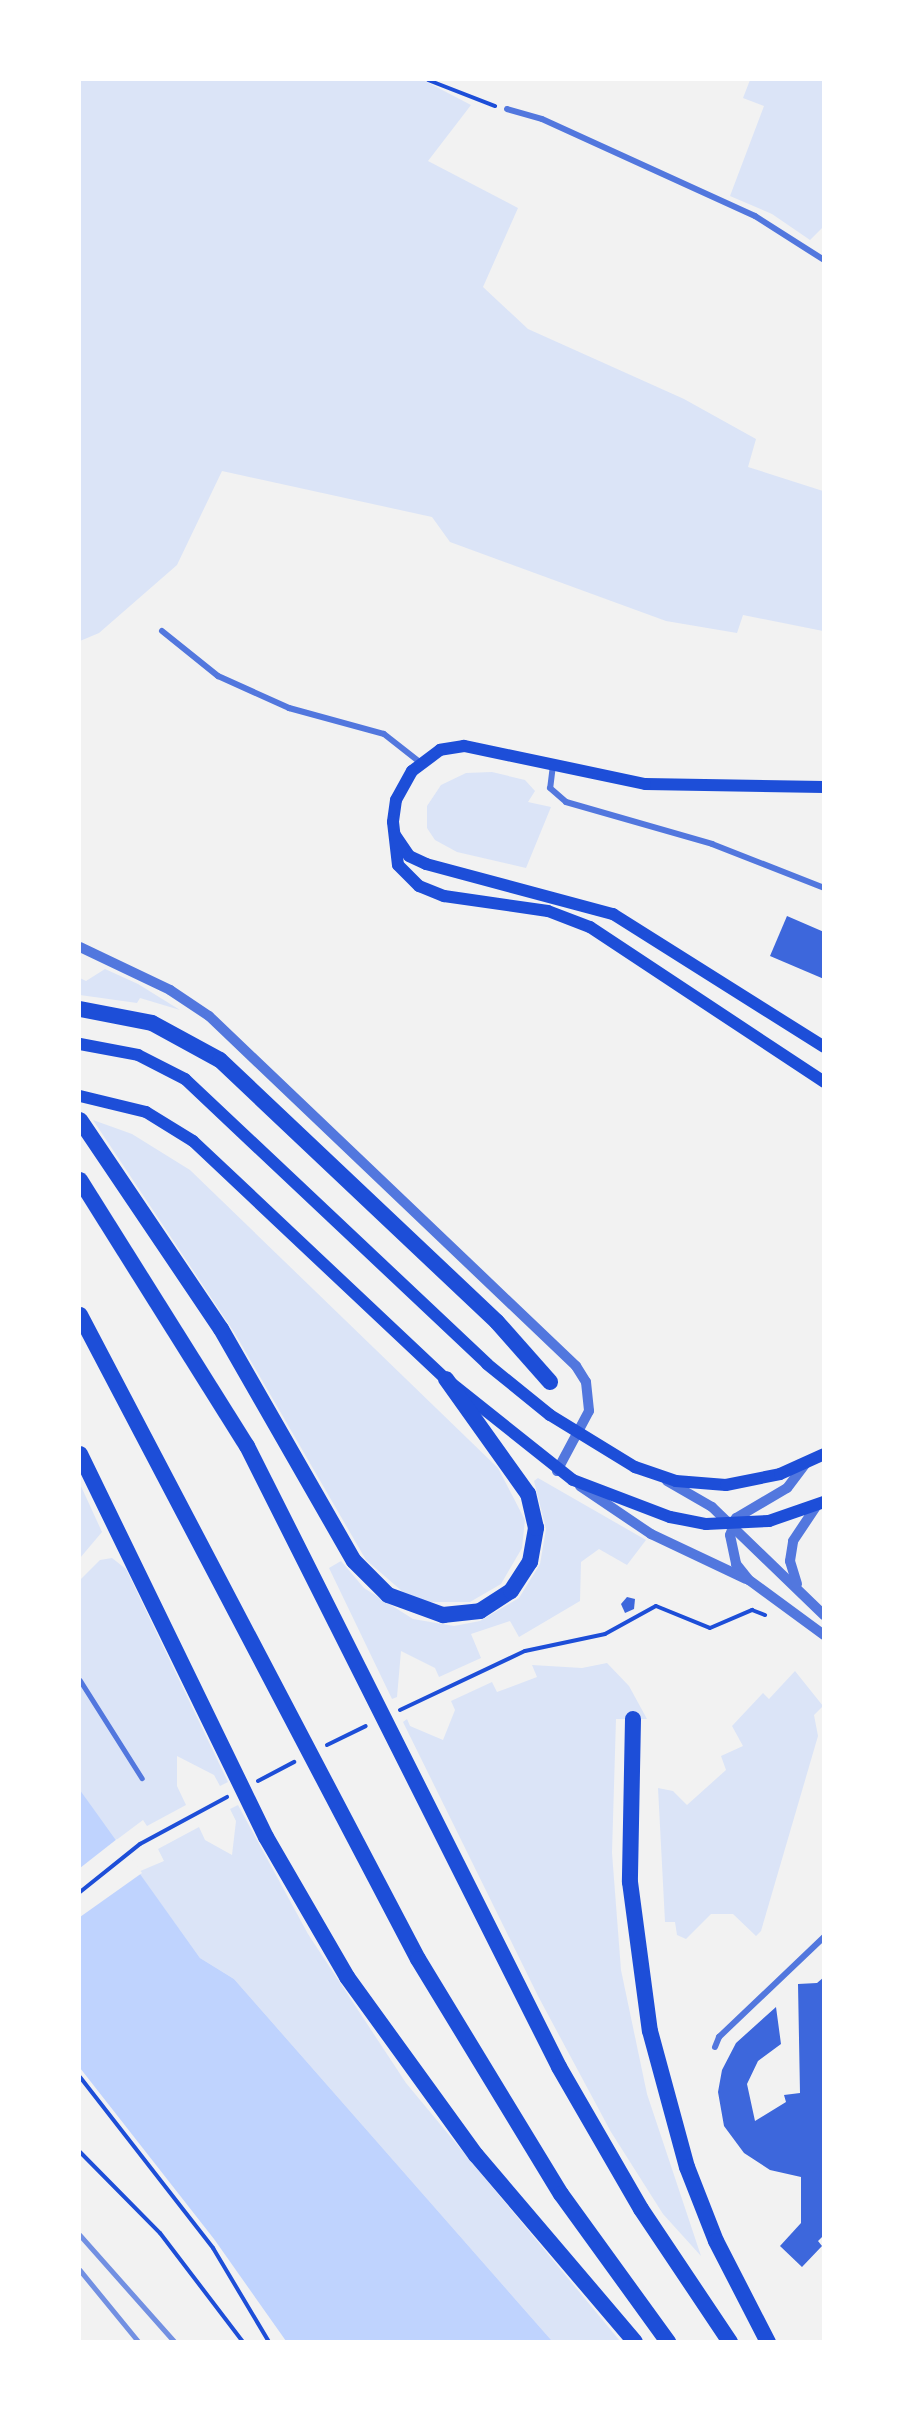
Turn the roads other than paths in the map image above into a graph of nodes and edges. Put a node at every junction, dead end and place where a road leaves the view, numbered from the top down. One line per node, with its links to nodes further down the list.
1 (507, 109): 2 (street)
2 (824, 260)
3 (162, 631): 4 (street)
4 (421, 762): 5 (main road); 7 (main road)
5 (553, 763): 6 (main road); 8 (street)
6 (824, 787)
7 (393, 828): 12 (main road); 13 (main road)
8 (824, 888)
9 (80, 947): 20 (street)
10 (80, 1009): 19 (highway)
11 (80, 1044): 20 (main road)
12 (824, 1047)
13 (824, 1082)
14 (80, 1096): 18 (main road)
15 (80, 1120): 18 (highway)
16 (80, 1180): 40 (highway)
17 (80, 1314): 39 (highway)
18 (446, 1379): 24 (main road)
19 (550, 1382)
20 (580, 1434): 24 (street); 25 (main road)
21 (80, 1454): 38 (highway)
22 (824, 1454): 23 (main road)
23 (806, 1464): 25 (main road); 28 (street)
24 (558, 1471): 26 (main road)
25 (661, 1478): 28 (street)
26 (573, 1480): 28 (main road); 29 (street)
27 (820, 1503): 28 (main road); 30 (street)
28 (732, 1525): 29 (street); 30 (street)
29 (748, 1580): 32 (street)
30 (801, 1592): 31 (street)
31 (824, 1615)
32 (824, 1635)
33 (80, 1680): 35 (lane)
34 (633, 1719): 41 (highway)
35 (142, 1778)
36 (824, 1937): 37 (street)
37 (715, 2047)
38 (635, 2342)
39 (668, 2342)
40 (730, 2342)
41 (768, 2342)

